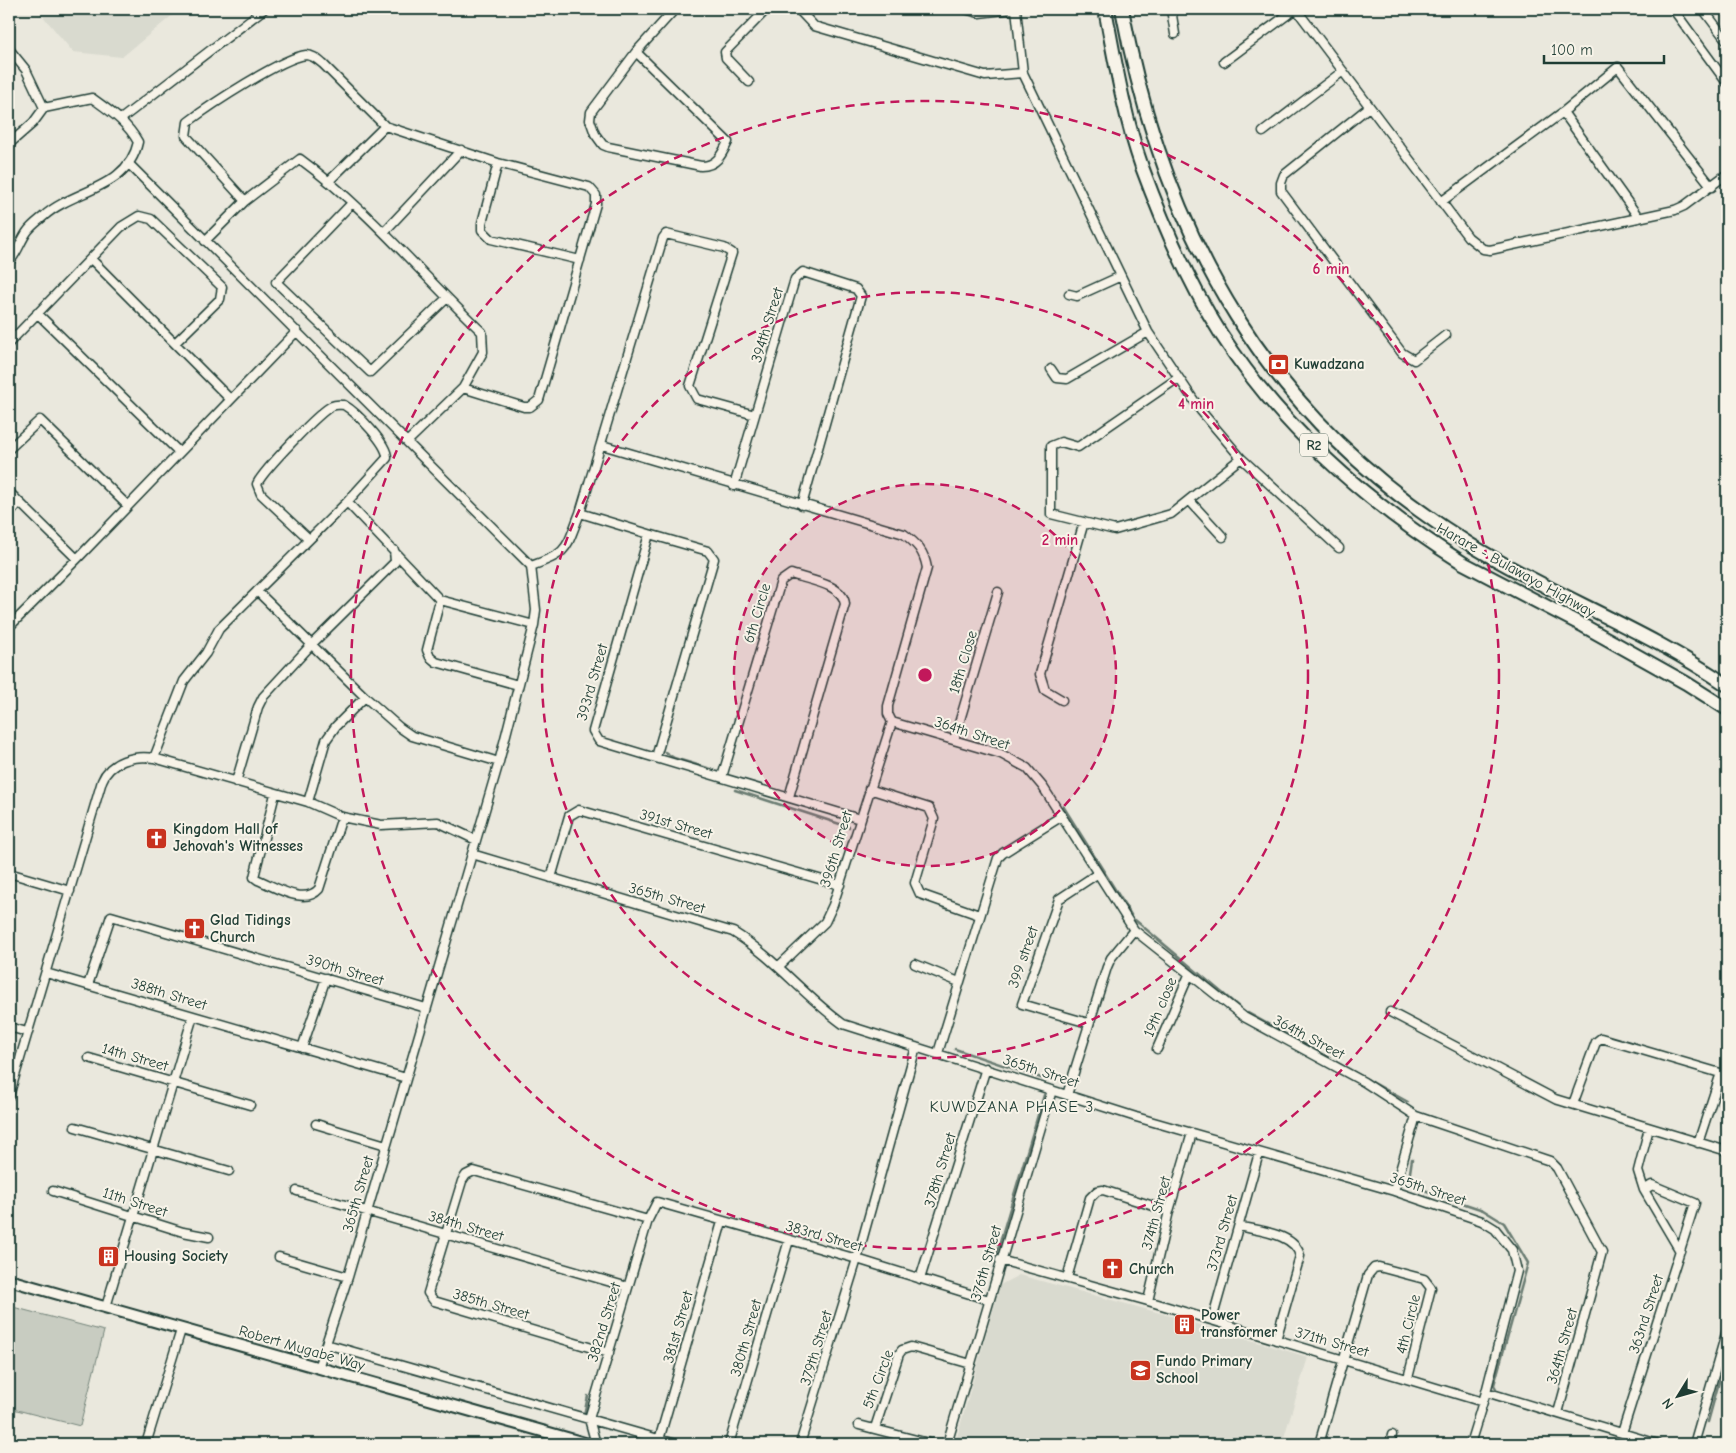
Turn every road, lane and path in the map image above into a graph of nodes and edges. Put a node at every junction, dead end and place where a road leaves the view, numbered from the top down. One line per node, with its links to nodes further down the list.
1 (264, 9): 25 (street)
2 (675, 9): 16 (street)
3 (767, 9): 20 (street)
4 (798, 9): 19 (street)
5 (965, 9): 6 (street)
6 (1015, 9): 19 (street)
7 (1105, 9): 90 (highway, Harare - Bulawayo Highway / R2)
8 (1122, 9): 87 (highway, Harare - Bulawayo Highway / R2)
9 (1171, 9): 13 (street)
10 (1296, 9): 17 (street); 18 (street)
11 (1672, 9): 21 (street)
12 (1703, 9): 14 (street)
13 (1175, 34)
14 (1727, 41)
15 (9, 48): 23 (street)
16 (636, 52): 16 (street)
17 (1224, 62)
18 (1343, 71): 22 (street); 27 (street)
19 (1023, 73): 44 (street)
20 (750, 82)
21 (1727, 83)
22 (1369, 107): 36 (street); 50 (street)
23 (44, 108): 25 (street); 28 (street)
24 (1562, 112): 34 (street); 36 (street); 38 (street)
25 (121, 119): 31 (street)
26 (385, 126): 29 (street); 33 (street); 35 (street)
27 (1263, 132)
28 (9, 144)
29 (461, 150): 30 (street); 39 (street)
30 (498, 163): 42 (street); 42 (street)
31 (129, 164): 40 (street); 43 (street)
32 (1727, 174): 34 (street)
33 (330, 180): 35 (street); 37 (street)
34 (1712, 187): 38 (street)
35 (246, 201): 40 (street)
36 (1441, 202): 38 (street)
37 (352, 204): 39 (street); 46 (street)
38 (1639, 218)
39 (384, 232): 46 (street)
40 (205, 241): 48 (street)
41 (91, 259): 47 (street); 52 (street); 52 (street)
42 (580, 260): 55 (street)
43 (9, 262)
44 (1120, 276): 45 (street); 49 (street)
45 (1069, 294)
46 (447, 298): 55 (street)
47 (37, 313): 51 (street); 61 (street)
48 (297, 331): 56 (street); 58 (street)
49 (1148, 332): 53 (street); 54 (street)
50 (1446, 335)
51 (9, 343)
52 (175, 343): 56 (street)
53 (1051, 369)
54 (1178, 378): 62 (street); 72 (street)
55 (463, 388): 58 (street)
56 (230, 399): 61 (street)
57 (755, 415): 59 (street); 63 (street, 394th Street); 68 (street, 394th Street)
58 (408, 441): 79 (street)
59 (602, 446): 63 (street); 70 (street)
60 (9, 448): 69 (street)
61 (179, 452): 69 (street)
62 (1241, 458): 65 (street); 76 (street)
63 (734, 486): 68 (street)
64 (9, 492): 67 (street)
65 (1189, 500): 72 (street); 74 (street)
66 (347, 502): 75 (street); 75 (street); 77 (street)
67 (20, 503): 71 (street); 78 (street)
68 (802, 505): 91 (street)
69 (128, 506): 78 (street)
70 (580, 513): 73 (street); 79 (street)
71 (9, 514)
72 (1084, 522): 89 (street)
73 (650, 534): 93 (street, 393rd Street); 93 (street)
74 (1223, 537)
75 (309, 539): 80 (street)
76 (1339, 548)
77 (394, 550): 82 (street); 85 (street)
78 (77, 559): 84 (street)
79 (531, 566): 83 (street, 365th Street)
80 (256, 591): 85 (street); 94 (street)
81 (998, 592): 92 (street, 18th Close)
82 (440, 600): 83 (street); 86 (street)
83 (534, 625): 86 (street, 365th Street)
84 (9, 627)
85 (312, 644): 88 (street); 97 (street)
86 (518, 685): 95 (street, 365th Street)
87 (1727, 685)
88 (365, 698): 95 (street); 101 (street)
89 (1062, 700)
90 (1727, 709)
91 (892, 722): 92 (street, 364th Street); 98 (street, 396th Street)
92 (954, 740): 103 (street, 364th Street)
93 (656, 757): 96 (street, 393rd Street)
94 (154, 758): 97 (street); 111 (street)
95 (499, 762): 105 (street, 365th Street)
96 (722, 777): 100 (street, 393rd Street); 100 (street, 6th Circle)
97 (236, 782): 99 (street)
98 (869, 789): 104 (street, 396th Street); 112 (street)
99 (275, 794): 101 (street); 102 (street)
100 (789, 797): 104 (street, 393rd Street)
101 (308, 802): 102 (street)
102 (342, 816): 105 (street)
103 (1062, 816): 108 (street, 364th Street); 112 (street)
104 (860, 819): 110 (street, 396th Street)
105 (476, 840): 106 (street, 365th Street)
106 (472, 854): 109 (street, 365th Street); 121 (street, 365th Street)
107 (9, 873): 111 (street)
108 (1097, 874): 113 (street, 364th Street); 124 (street, 399 street)
109 (551, 878): 110 (street, 391st Street); 115 (street, 365th Street)
110 (840, 885): 115 (street, 396th Street)
111 (70, 891): 116 (street)
112 (979, 915): 119 (street)
113 (1134, 930): 117 (street, 364th Street); 124 (street)
114 (915, 964): 119 (street)
115 (778, 967): 127 (street, 365th Street)
116 (46, 973): 120 (street, 388th Street); 126 (street)
117 (1189, 975): 129 (street, 19th close); 141 (street, 364th Street)
118 (326, 978): 120 (street, 390th Street); 121 (street, 390th Street); 128 (street)
119 (960, 982): 130 (street)
120 (88, 985): 123 (street, 388th Street)
121 (426, 1008): 134 (street, 365th Street)
122 (1390, 1012): 139 (street)
123 (193, 1016): 128 (street, 388th Street); 135 (street)
124 (1088, 1023): 137 (street)
125 (9, 1027): 126 (street)
126 (27, 1032): 138 (street)
127 (916, 1047): 130 (street, 365th Street); 168 (street, 379th Street)
128 (302, 1048): 134 (street, 388th Street)
129 (1157, 1049)
130 (938, 1053): 132 (street, 365th Street)
131 (90, 1058): 135 (street, 14th Street)
132 (986, 1068): 136 (street, 365th Street); 172 (street, 378th Street)
133 (1724, 1074): 139 (street); 146 (street)
134 (406, 1078): 147 (street, 365th Street)
135 (173, 1083): 140 (street, 14th Street); 148 (street)
136 (1052, 1090): 137 (street, 365th Street); 169 (street, 376th Street)
137 (1067, 1094): 145 (street, 365th Street)
138 (9, 1096)
139 (1572, 1104): 144 (street)
140 (250, 1106)
141 (1416, 1116): 155 (street); 190 (street, 364th Street)
142 (316, 1124): 147 (street)
143 (75, 1127): 148 (street)
144 (1649, 1128): 146 (street); 153 (street)
145 (1192, 1133): 150 (street, 365th Street); 158 (street, 374th Street)
146 (1698, 1143): 149 (street)
147 (386, 1145): 157 (street, 365th Street)
148 (153, 1149): 151 (street); 159 (street)
149 (1727, 1151)
150 (1259, 1153): 155 (street, 365th Street); 162 (street, 373rd Street)
151 (229, 1171)
152 (297, 1190): 157 (street, 384th Street)
153 (1644, 1190): 166 (street); 166 (street, 363nd Street)
154 (53, 1191): 159 (street, 11th Street)
155 (1394, 1191): 188 (street, 365th Street)
156 (653, 1207): 160 (street, 382nd Street); 161 (street, 383rd Street)
157 (366, 1210): 163 (street, 384th Street); 170 (street, 365th Street)
158 (1170, 1211): 171 (street); 176 (street, 374th Street)
159 (132, 1214): 164 (street, 11th Street); 177 (street)
160 (648, 1220): 163 (street); 174 (street, 382nd Street)
161 (722, 1222): 165 (street, 383rd Street); 196 (street, 381st Street)
162 (1239, 1226): 178 (street, 373rd Street); 181 (street)
163 (447, 1235): 174 (street, 384th Street); 183 (street, 385th Street)
164 (208, 1237)
165 (789, 1240): 168 (street, 383rd Street); 201 (street, 380th Street)
166 (1680, 1251): 194 (street, 363nd Street)
167 (279, 1257): 170 (street)
168 (857, 1259): 172 (street, 383rd Street); 202 (street, 379th Street)
169 (1000, 1260): 171 (street, 371th Street); 175 (street, 376th Street)
170 (348, 1277): 182 (street, 365th Street)
171 (1067, 1278): 176 (street, 371th Street)
172 (920, 1279): 175 (street, 383rd Street)
173 (9, 1280): 177 (street, Robert Mugabe Way)
174 (628, 1287): 183 (street, 382nd Street)
175 (990, 1300): 185 (street, 376th Street)
176 (1148, 1301): 178 (street, 371th Street)
177 (106, 1307): 179 (street, Robert Mugabe Way)
178 (1212, 1320): 181 (street, 371th Street)
179 (180, 1330): 186 (street, Robert Mugabe Way); 197 (street)
180 (1727, 1330): 209 (street)
181 (1276, 1340): 184 (street, 371th Street)
182 (326, 1344): 186 (street, 365th Street); 191 (street)
183 (609, 1353): 191 (street, 382nd Street)
184 (1345, 1360): 187 (street, 371th Street); 187 (street, 4th Circle); 205 (street)
185 (971, 1364): 193 (street, 5th Circle); 204 (street, 376th Street)
186 (318, 1368): 198 (street, Robert Mugabe Way)
187 (1408, 1378): 189 (street, 371th Street)
188 (1486, 1392): 189 (street, 365th Street); 190 (street)
189 (1483, 1402): 207 (street, 365th Street)
190 (1558, 1413): 194 (street)
191 (589, 1419): 196 (street); 199 (street)
192 (858, 1425): 193 (street, 5th Circle)
193 (875, 1428): 203 (street, 5th Circle)
194 (1622, 1433): 208 (street)
195 (1392, 1435): 206 (street)
196 (659, 1440): 200 (street)
197 (146, 1444)
198 (588, 1444)
199 (596, 1444)
200 (676, 1444)
201 (729, 1444)
202 (800, 1444)
203 (932, 1444)
204 (947, 1444)
205 (1319, 1444)
206 (1390, 1444)
207 (1470, 1444)
208 (1658, 1444)
209 (1694, 1444)

